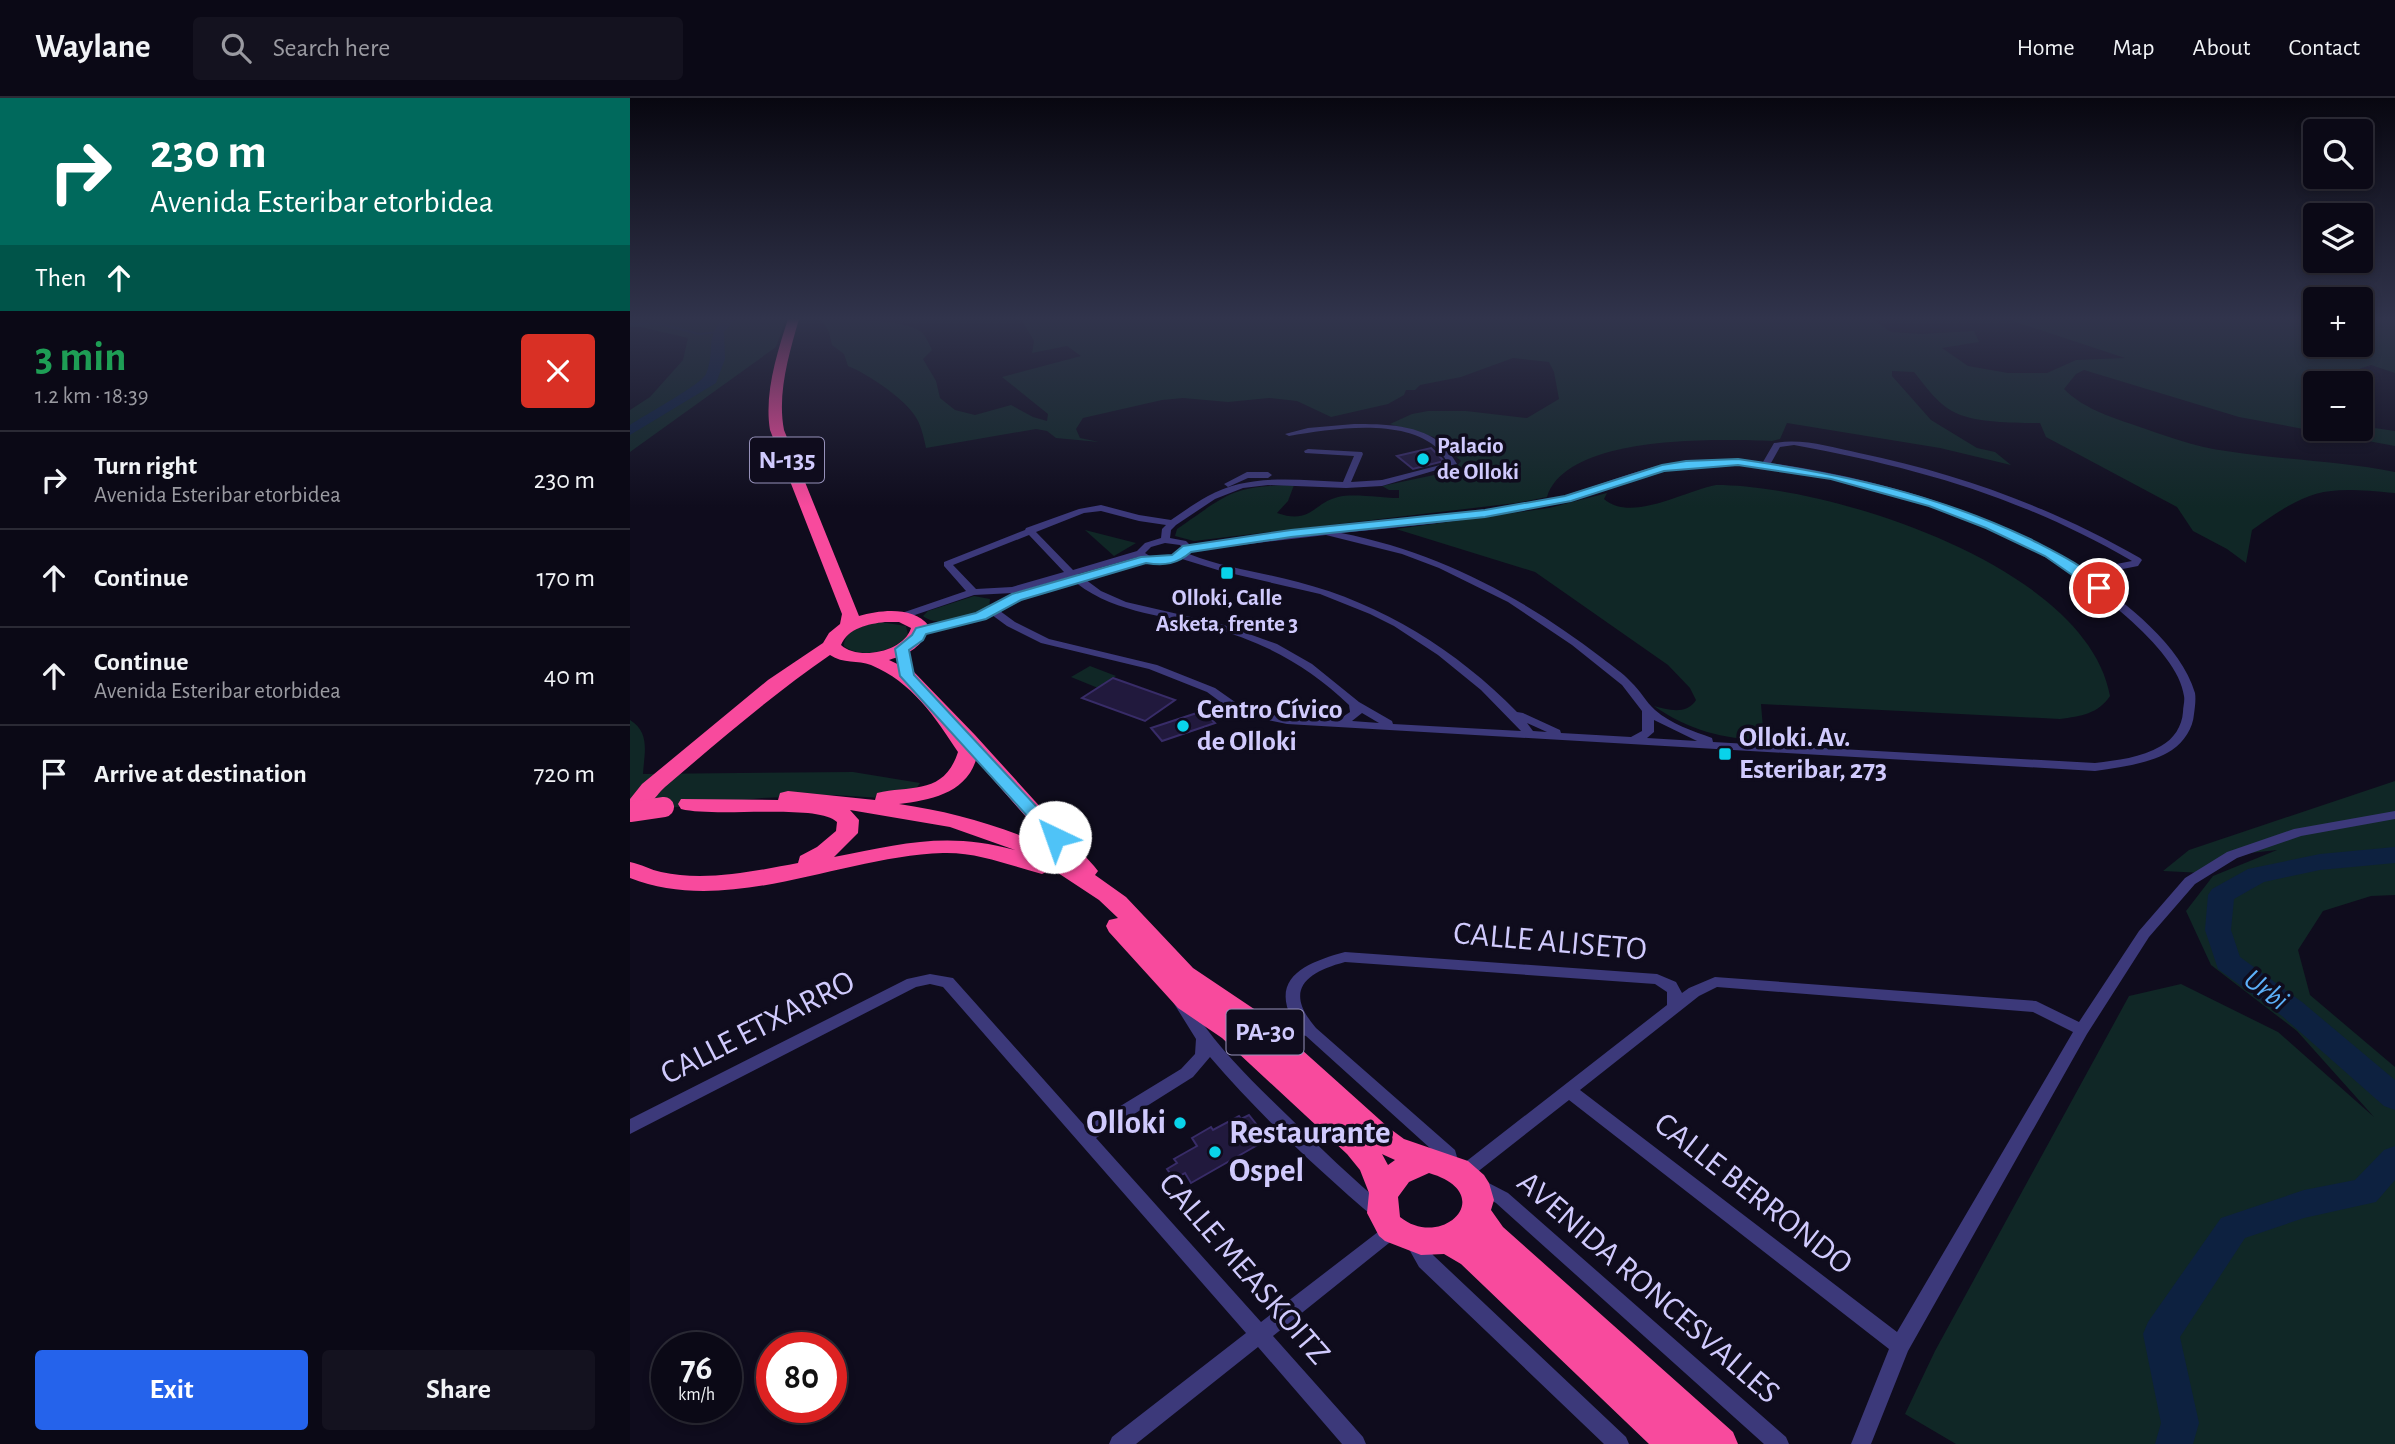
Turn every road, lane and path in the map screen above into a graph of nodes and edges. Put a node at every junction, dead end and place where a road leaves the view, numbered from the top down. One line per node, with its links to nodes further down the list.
1 (778, 382): 20 (highway, N-135)
2 (1289, 434): 7 (street)
3 (1308, 451): 7 (street)
4 (1766, 465): 9 (street); 16 (street); 16 (street)
5 (1303, 483): 6 (street); 7 (street); 8 (street)
6 (1225, 485)
7 (1346, 485)
8 (1173, 523): 10 (street); 12 (street)
9 (1372, 525): 11 (street); 13 (street)
10 (1029, 530): 17 (street); 19 (street)
11 (1305, 532): 13 (street); 14 (street)
12 (1166, 540): 14 (street); 15 (street)
13 (1364, 541): 34 (street)
14 (1185, 552): 15 (street); 33 (street)
15 (1143, 556): 17 (street)
16 (2081, 574): 42 (street)
17 (1075, 576): 18 (street); 21 (street); 32 (street)
18 (995, 591): 19 (street); 21 (street)
19 (973, 592): 22 (street)
20 (844, 593): 23 (highway, N-135); 24 (highway, N-135)
21 (998, 608): 25 (street); 36 (street)
22 (900, 617): 23 (highway); 25 (highway)
23 (876, 618): 24 (highway)
24 (848, 627): 26 (highway)
25 (920, 631): 27 (highway)
26 (831, 646): 28 (highway); 31 (highway)
27 (902, 649): 29 (highway); 30 (highway)
28 (849, 658): 29 (highway); 31 (highway)
29 (871, 658): 30 (highway)
30 (907, 676): 35 (highway)
31 (755, 702): 45 (highway)
32 (1355, 704): 36 (street); 37 (street)
33 (1509, 710): 38 (street); 39 (street); 40 (street)
34 (1648, 711): 41 (street); 42 (street)
35 (948, 721): 43 (highway); 49 (highway)
36 (1341, 724): 37 (street)
37 (1395, 727): 38 (street)
38 (1497, 733): 39 (street)
39 (1529, 734): 40 (street)
40 (1573, 737): 41 (street)
41 (1633, 741): 42 (street)
42 (1718, 745)
43 (788, 798): 44 (highway, PA-30); 49 (highway, PA-30)
44 (689, 804): 45 (highway, PA-30, bridge); 47 (highway)
45 (630, 812)
46 (2395, 815): 54 (street)
47 (630, 858)
48 (630, 869): 49 (highway)
49 (1102, 898): 51 (highway, PA-30); 53 (highway, PA-30)
50 (912, 983): 58 (street, CALLE ETXARRO); 59 (street, CALLE MEASKOITZ)
51 (1172, 986): 56 (street); 62 (highway, PA-30)
52 (1675, 1007): 54 (street); 55 (street, CALLE ALISETO); 57 (street)
53 (1241, 1013): 55 (street, AVENIDA RONCESVALLES); 60 (highway, PA-30)
54 (2082, 1030): 65 (street)
55 (1311, 1032): 60 (street, AVENIDA RONCESVALLES)
56 (1203, 1038): 59 (street); 62 (street)
57 (1568, 1090): 60 (street); 65 (street, CALLE BERRONDO)
58 (630, 1127)
59 (1086, 1136): 64 (street, CALLE MEASKOITZ)
60 (1455, 1170): 61 (highway); 62 (highway); 71 (street, AVENIDA RONCESVALLES)
61 (1478, 1215): 63 (highway); 70 (highway)
62 (1393, 1220): 63 (highway); 64 (street); 68 (street)
63 (1448, 1240): 69 (highway)
64 (1260, 1335): 66 (street); 67 (street, CALLE MEASKOITZ)
65 (1900, 1346): 72 (street)
66 (1119, 1444)
67 (1356, 1444)
68 (1619, 1444)
69 (1675, 1444)
70 (1720, 1444)
71 (1779, 1444)
72 (1861, 1444)

